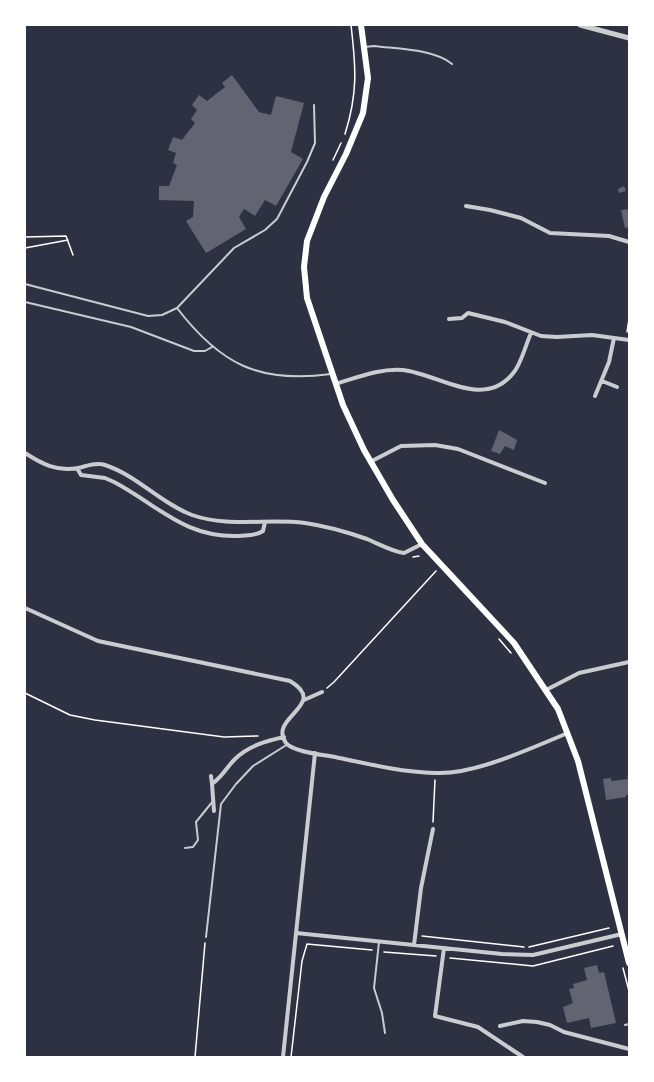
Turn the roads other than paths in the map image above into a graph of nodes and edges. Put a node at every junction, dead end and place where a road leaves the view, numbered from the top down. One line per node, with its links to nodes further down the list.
1 (361, 25): 4 (main road)
2 (580, 25): 3 (street)
3 (629, 38)
4 (364, 47): 5 (lane); 17 (main road)
5 (452, 64)
6 (314, 105): 11 (lane)
7 (466, 206): 8 (street)
8 (629, 242)
9 (25, 284): 11 (lane)
10 (25, 302): 16 (lane)
11 (178, 308): 16 (lane)
12 (449, 319): 13 (street)
13 (530, 333): 14 (street); 19 (street)
14 (614, 338): 15 (street); 18 (street)
15 (629, 340)
16 (212, 347): 17 (lane)
17 (331, 374): 19 (main road)
18 (602, 381): 20 (street); 21 (street)
19 (334, 384): 23 (main road)
20 (617, 387)
21 (595, 396)
22 (25, 453): 24 (street)
23 (370, 462): 25 (street); 27 (main road)
24 (77, 468): 26 (street); 26 (street)
25 (546, 483)
26 (265, 522): 27 (street)
27 (422, 544): 30 (main road)
28 (25, 608): 32 (street)
29 (629, 662): 30 (street)
30 (546, 690): 33 (main road)
31 (322, 692): 32 (street)
32 (304, 700): 34 (street)
33 (568, 734): 36 (street); 44 (main road)
34 (284, 737): 35 (street); 38 (street)
35 (288, 744): 36 (street); 45 (lane)
36 (315, 753): 43 (street)
37 (211, 776): 38 (street)
38 (212, 784): 39 (street)
39 (213, 801): 40 (street); 42 (lane)
40 (214, 811)
41 (433, 829): 47 (street)
42 (185, 848)
43 (296, 933): 46 (street); 55 (street)
44 (622, 934): 48 (street); 49 (main road)
45 (206, 937)
46 (379, 942): 47 (street); 53 (lane)
47 (414, 945): 48 (street)
48 (444, 948): 56 (street)
49 (629, 964)
50 (629, 1024): 51 (lane)
51 (626, 1025)
52 (500, 1026): 54 (street)
53 (385, 1033)
54 (629, 1049)
55 (283, 1057)
56 (524, 1057)

